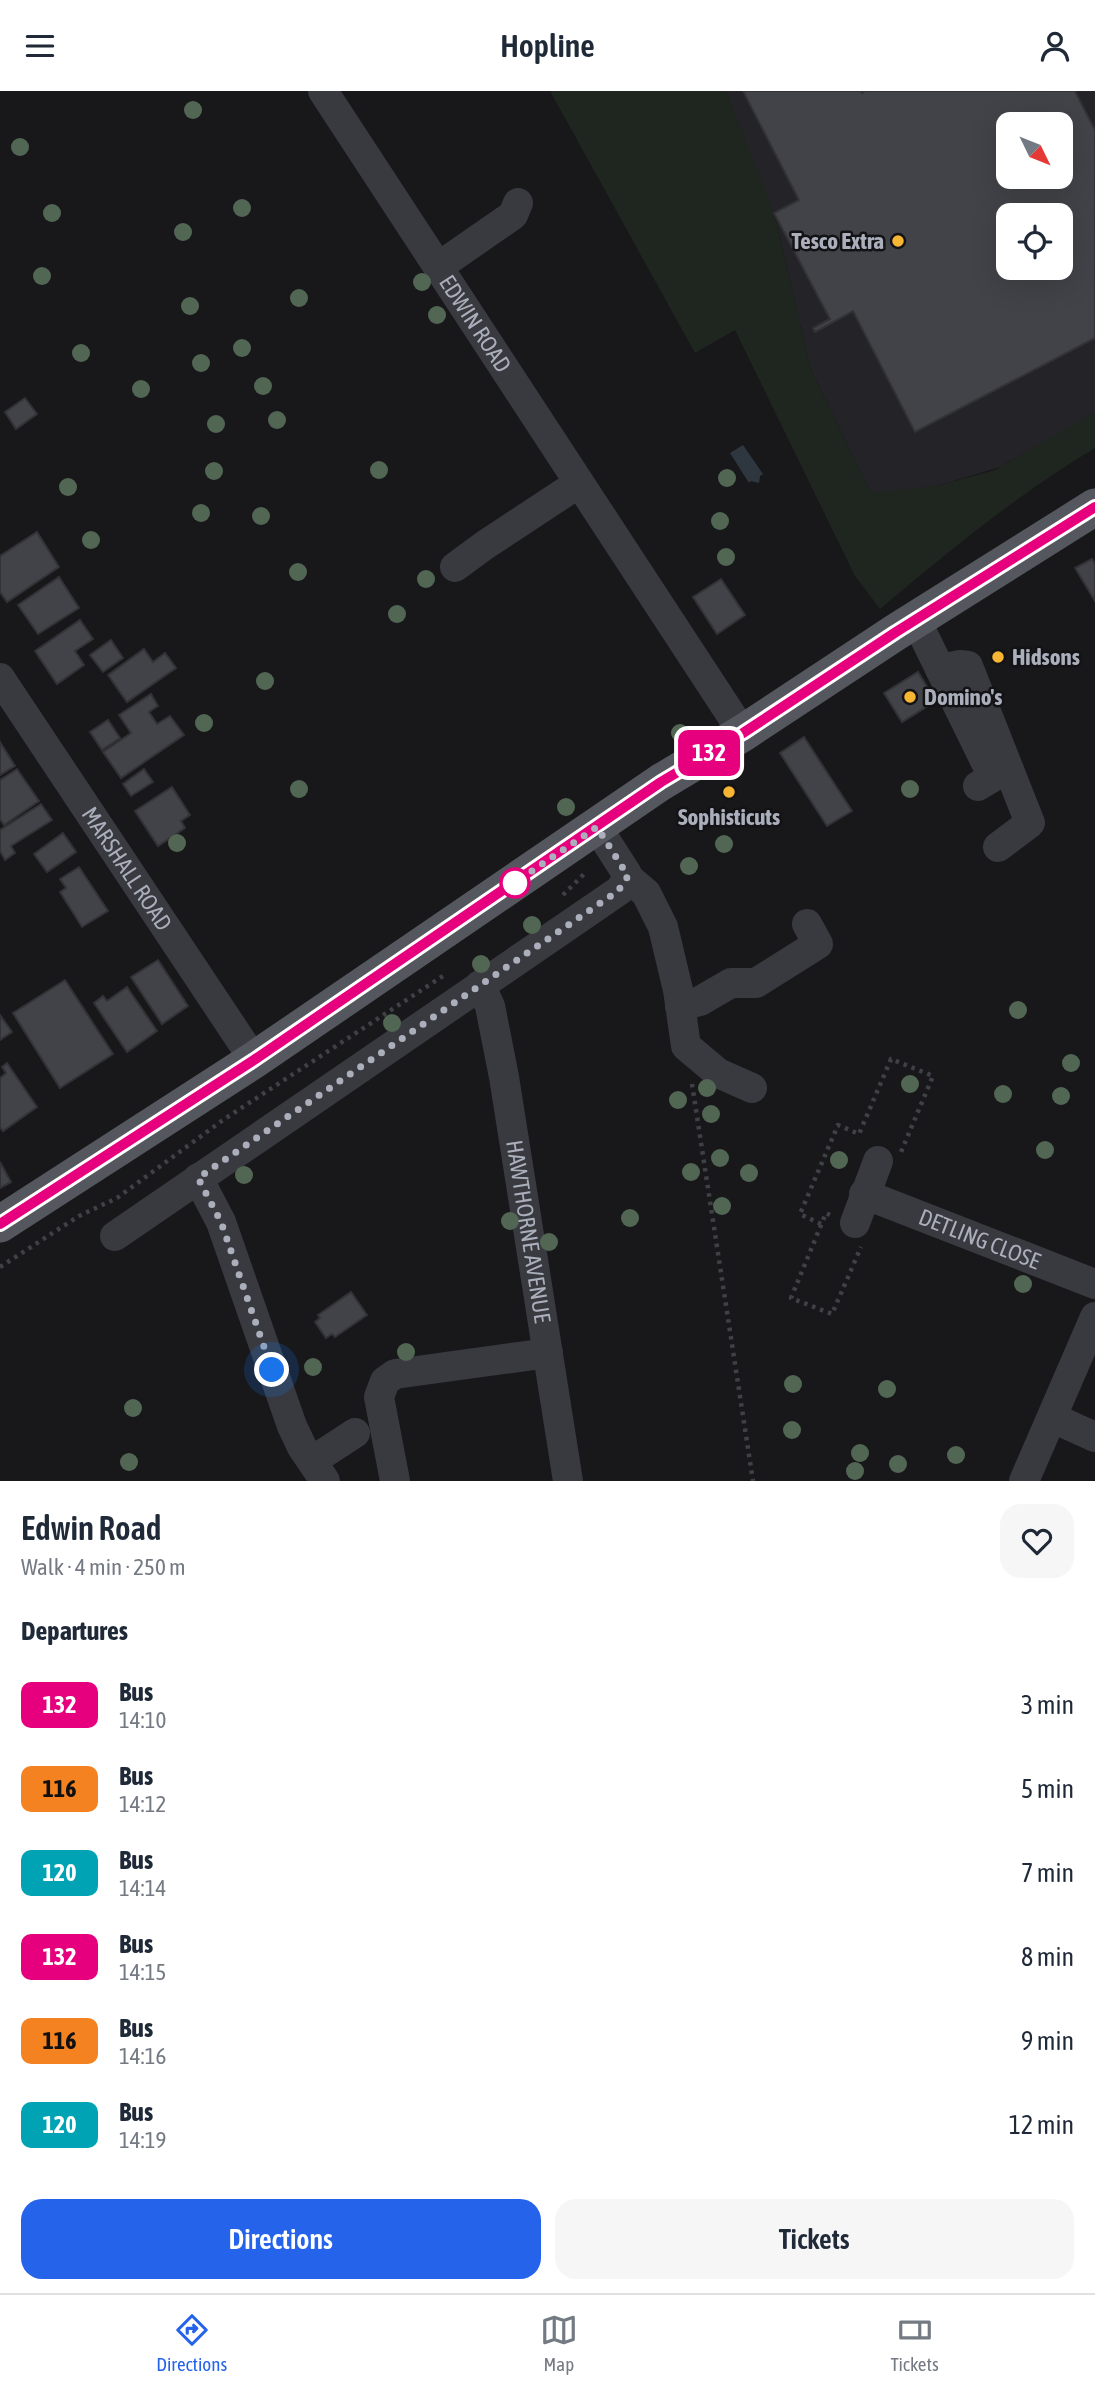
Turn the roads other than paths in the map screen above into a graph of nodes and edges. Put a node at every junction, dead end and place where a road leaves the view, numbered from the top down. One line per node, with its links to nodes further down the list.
1 (323, 91): 3 (street, EDWIN ROAD)
2 (518, 203): 3 (street)
3 (438, 267): 4 (street, EDWIN ROAD)
4 (579, 483): 6 (street); 10 (street, EDWIN ROAD)
5 (1095, 507): 7 (main road)
6 (455, 567)
7 (916, 620): 8 (street); 10 (main road)
8 (940, 669): 11 (street); 13 (street)
9 (0, 678): 18 (street, MARSHALL ROAD)
10 (743, 733): 12 (main road)
11 (978, 786)
12 (597, 827): 14 (street); 18 (main road)
13 (998, 847)
14 (627, 877): 16 (street); 17 (street)
15 (807, 924): 17 (street)
16 (480, 985): 21 (street); 28 (street, HAWTHORNE AVENUE)
17 (680, 1006): 19 (street)
18 (254, 1060): 23 (main road)
19 (752, 1088)
20 (878, 1161): 22 (street)
21 (198, 1178): 25 (street); 32 (street)
22 (873, 1198): 24 (street); 26 (street, DETLING CLOSE)
23 (0, 1224)
24 (851, 1233)
25 (115, 1235)
26 (1095, 1284)
27 (1095, 1317): 29 (street)
28 (548, 1353): 33 (street); 34 (street, HAWTHORNE AVENUE)
29 (1053, 1418): 31 (street); 35 (street)
30 (355, 1433): 32 (street)
31 (1095, 1437)
32 (319, 1471)
33 (395, 1481)
34 (568, 1481)
35 (1024, 1481)

